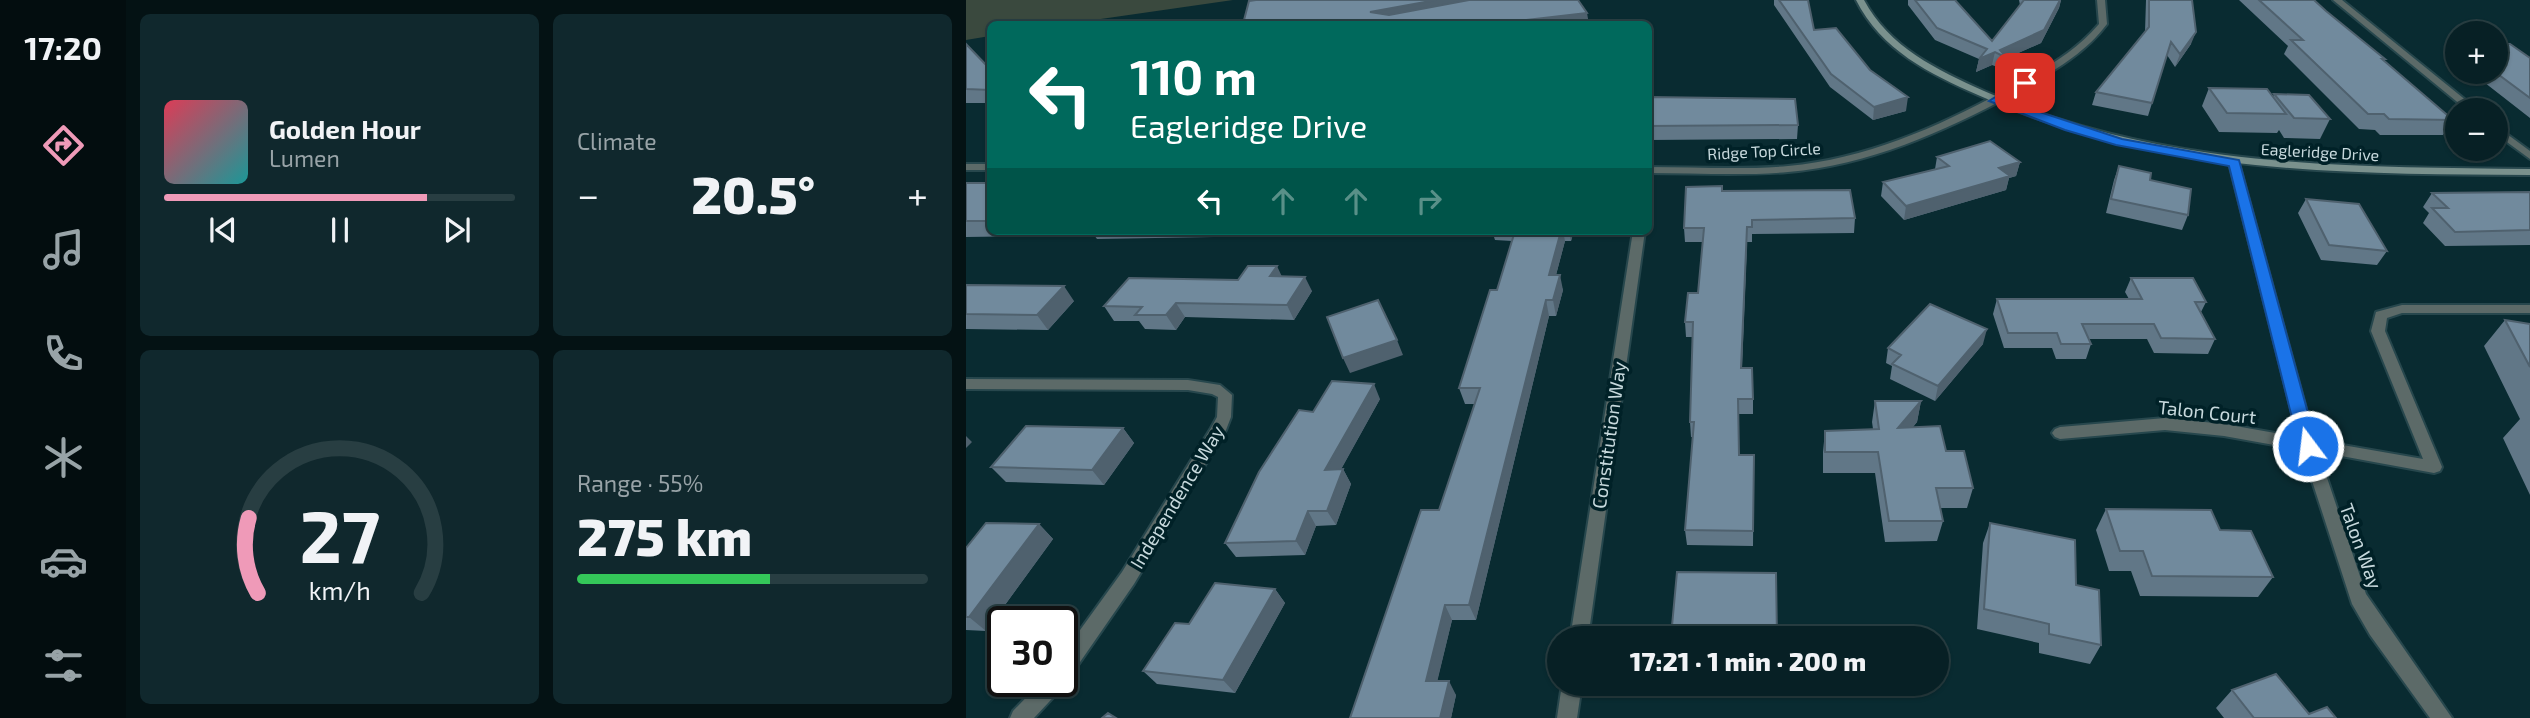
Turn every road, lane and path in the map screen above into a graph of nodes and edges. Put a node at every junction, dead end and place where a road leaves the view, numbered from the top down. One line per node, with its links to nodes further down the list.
1 (1860, 0): 5 (main road, Eagleridge Drive)
2 (2101, 0): 5 (street, Ridge Top Circle)
3 (2337, 0): 4 (street)
4 (2458, 98)
5 (1994, 101): 8 (main road, Eagleridge Drive); 11 (street, Ridge Top Circle)
6 (2508, 139): 7 (street)
7 (2530, 156)
8 (2234, 163): 12 (main road, Eagleridge Drive); 17 (street, Talon Way)
9 (966, 167): 10 (street)
10 (987, 167)
11 (1652, 170)
12 (2530, 172)
13 (1638, 235): 18 (street, Constitution Way)
14 (2530, 309): 17 (street, Talon Court)
15 (966, 384): 19 (street, Independence Way)
16 (2060, 433): 17 (street, Talon Court)
17 (2308, 446): 24 (street, Talon Way)
18 (1581, 626)
19 (1078, 648)
20 (1570, 696): 23 (street)
21 (1040, 697): 22 (street)
22 (1020, 718)
23 (1567, 718)
24 (2442, 718)

